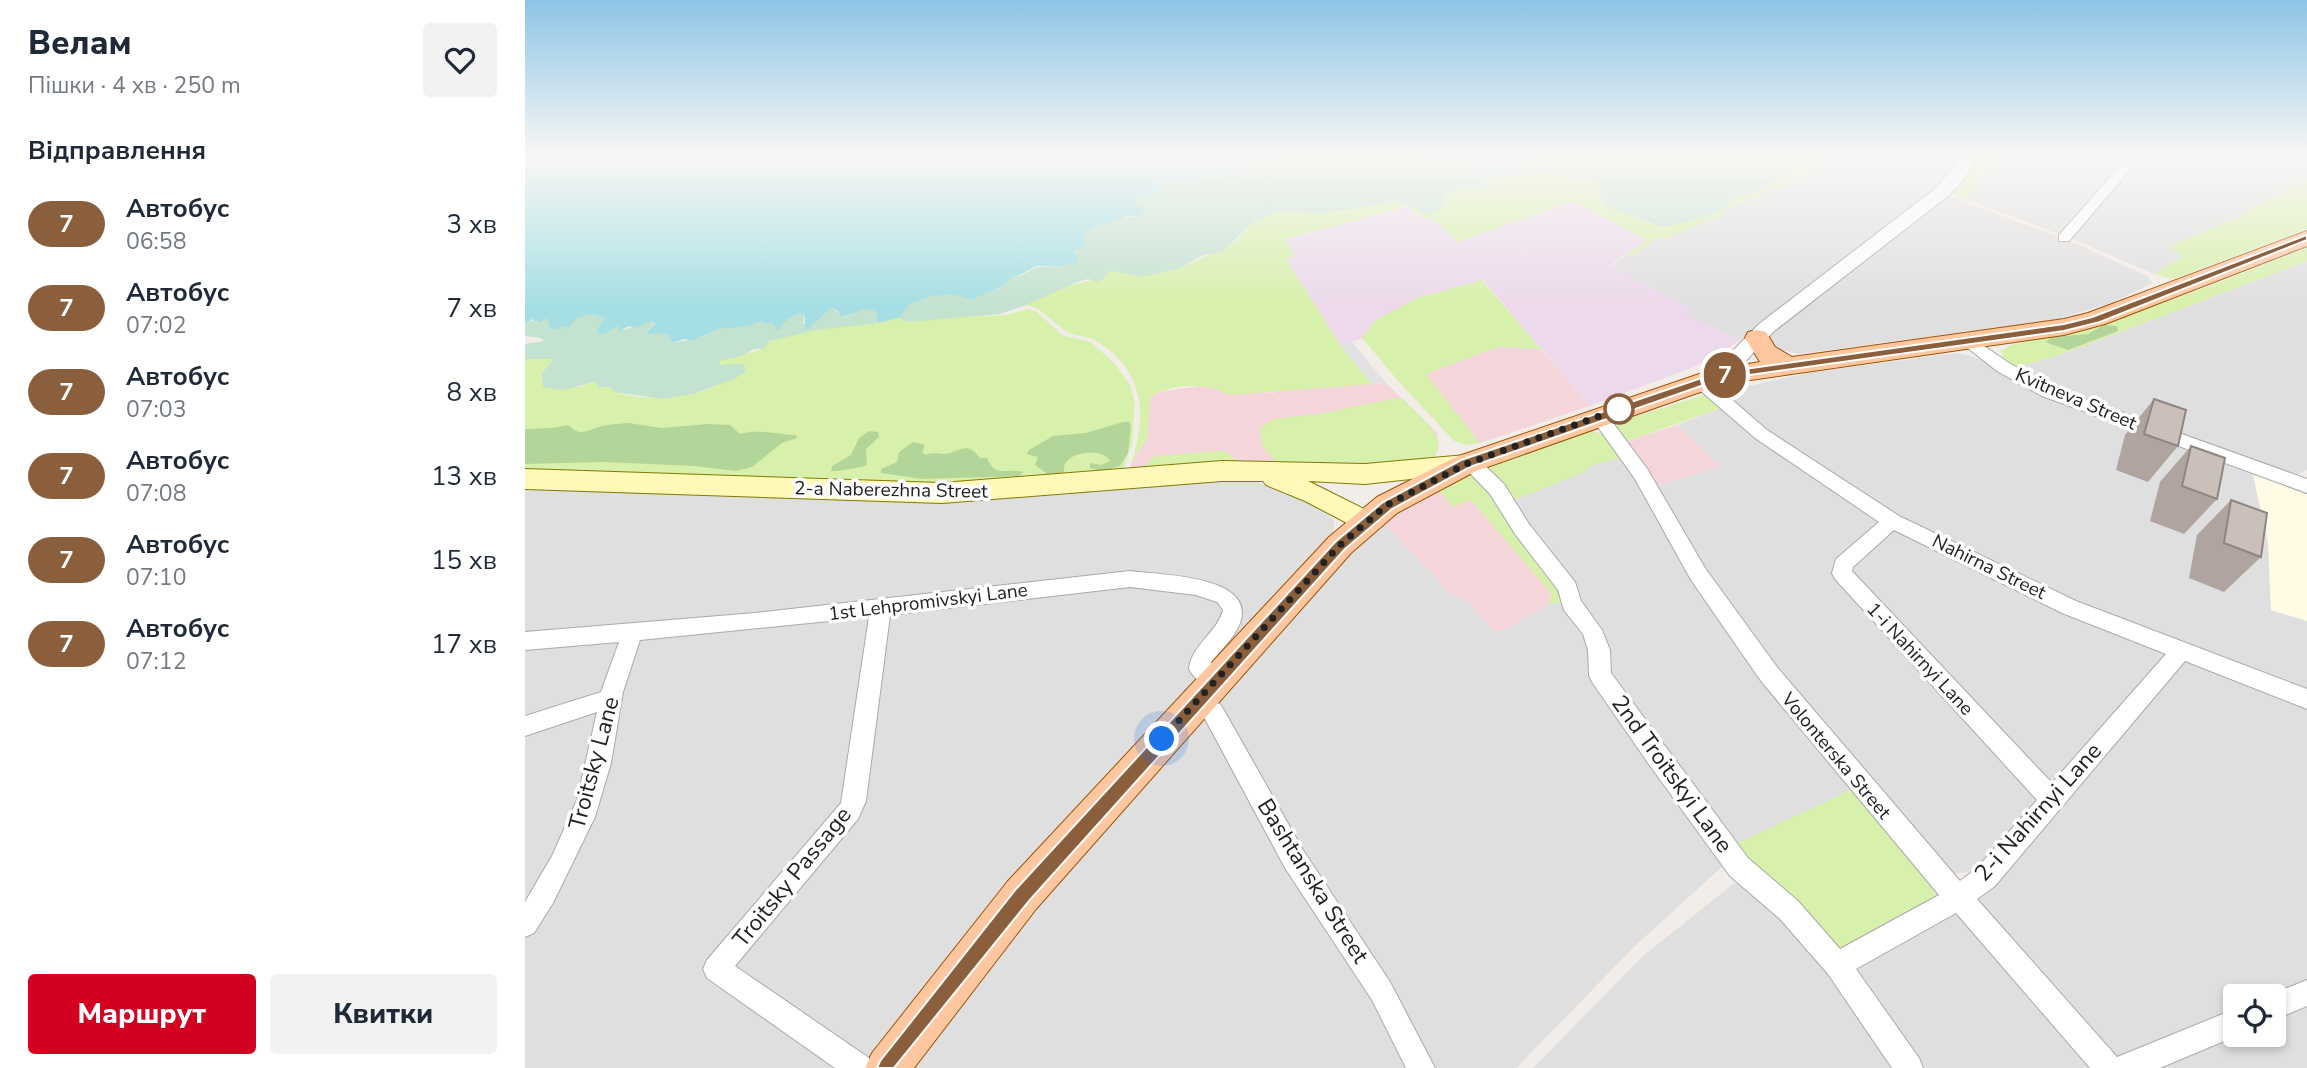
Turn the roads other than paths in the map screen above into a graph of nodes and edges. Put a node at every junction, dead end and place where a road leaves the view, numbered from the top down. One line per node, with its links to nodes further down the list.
1 (1924, 207): 5 (street)
2 (2091, 207): 3 (street)
3 (2064, 238)
4 (2307, 238): 6 (main road)
5 (1758, 338): 7 (main road); 8 (street)
6 (1971, 342): 7 (main road); 13 (street, Kvitneva Street)
7 (1791, 366): 8 (main road)
8 (1711, 379): 9 (main road); 14 (street, Nahirna Street)
9 (1599, 416): 10 (main road); 25 (street, Volonterska Street)
10 (1468, 463): 11 (main road, 2-a Naberezhna Street); 15 (main road); 27 (street, 2nd Troitskyi Lane)
11 (1256, 471): 12 (main road, 2-a Naberezhna Street); 15 (main road, 2-a Naberezhna Street)
12 (525, 479)
13 (2303, 481)
14 (1892, 521): 19 (street, Nahirna Street); 24 (street, 1-i Nahirnyi Lane)
15 (1366, 522): 20 (main road)
16 (881, 607): 17 (street, 1st Lehpromivskyi Lane); 20 (street, 1st Lehpromivskyi Lane); 31 (street, Troitsky Passage)
17 (632, 634): 18 (street, 1st Lehpromivskyi Lane); 21 (street, Troitsky Lane)
18 (525, 641)
19 (2180, 652): 22 (street, Nahirna Street); 24 (street, 2-i Nahirnyi Lane)
20 (1206, 690): 32 (main road); 33 (street, Bashtanska Street)
21 (611, 698): 23 (street); 26 (street, Troitsky Lane)
22 (2307, 699)
23 (525, 726)
24 (2052, 799): 25 (street, 2-i Nahirnyi Lane)
25 (1957, 896): 27 (street, 2-i Nahirnyi Lane); 35 (street, Volonterska Street)
26 (525, 924)
27 (1837, 965): 34 (street, 2nd Troitskyi Lane)
28 (2307, 993): 29 (street)
29 (2286, 1002)
30 (2223, 1028): 36 (street)
31 (859, 1068)
32 (887, 1068)
33 (1421, 1068)
34 (1909, 1068)
35 (2108, 1068)
36 (2126, 1068)

